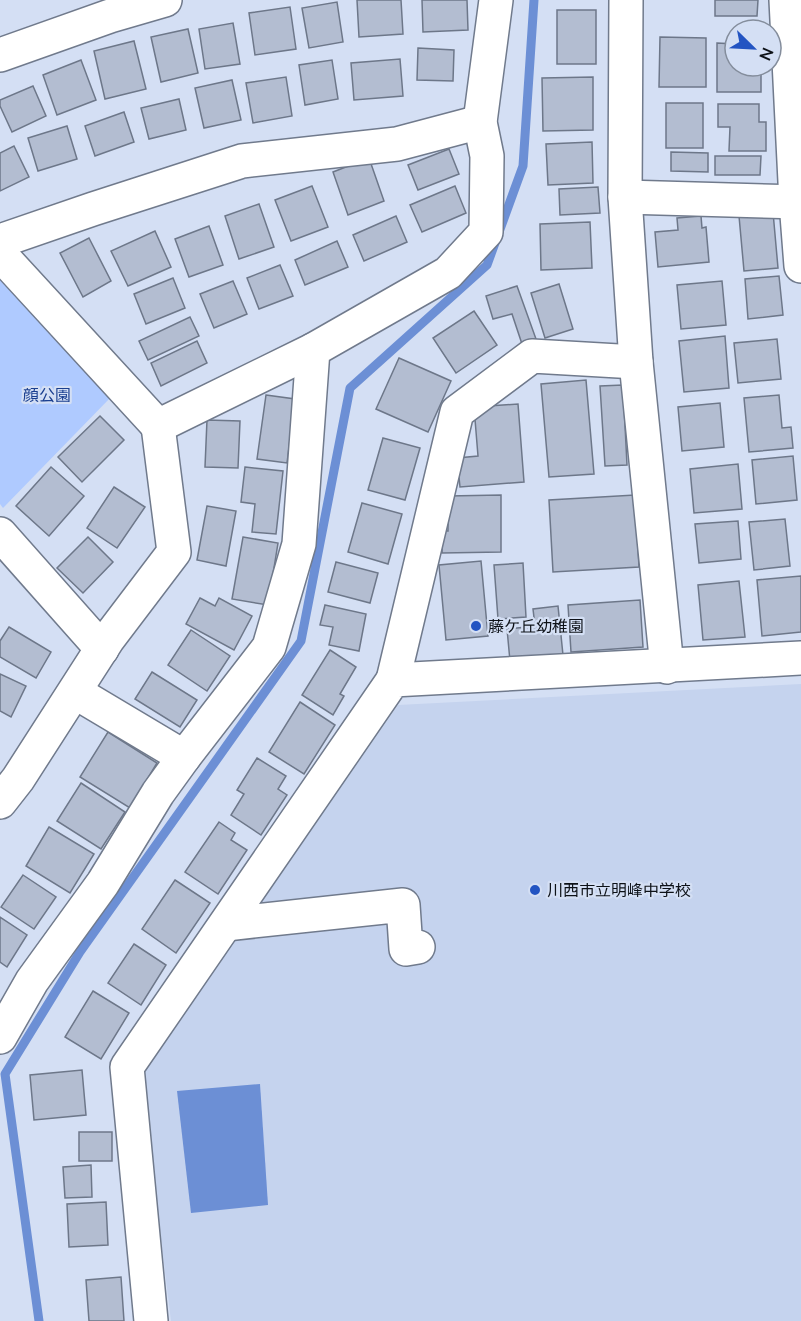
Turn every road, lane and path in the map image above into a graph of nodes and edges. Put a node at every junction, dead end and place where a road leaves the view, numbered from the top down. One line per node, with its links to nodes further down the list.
1 (165, 0): 5 (street)
2 (496, 0): 6 (street)
3 (626, 0): 7 (street)
4 (791, 21): 8 (street)
5 (0, 55)
6 (480, 122): 9 (street); 12 (street)
7 (625, 197): 8 (street); 13 (street)
8 (798, 202): 11 (street)
9 (0, 241)
10 (0, 254): 14 (street)
11 (801, 266)
12 (313, 350): 14 (street); 21 (street)
13 (636, 362): 18 (street); 19 (street)
14 (158, 426): 16 (street)
15 (0, 534): 16 (street)
16 (102, 649): 20 (street)
17 (801, 658): 18 (street)
18 (668, 667): 19 (street)
19 (393, 680): 23 (street)
20 (75, 692): 21 (street); 22 (street)
21 (184, 757): 25 (street)
22 (0, 802)
23 (226, 924): 24 (street); 26 (street)
24 (418, 946)
25 (0, 1037)
26 (152, 1321)

